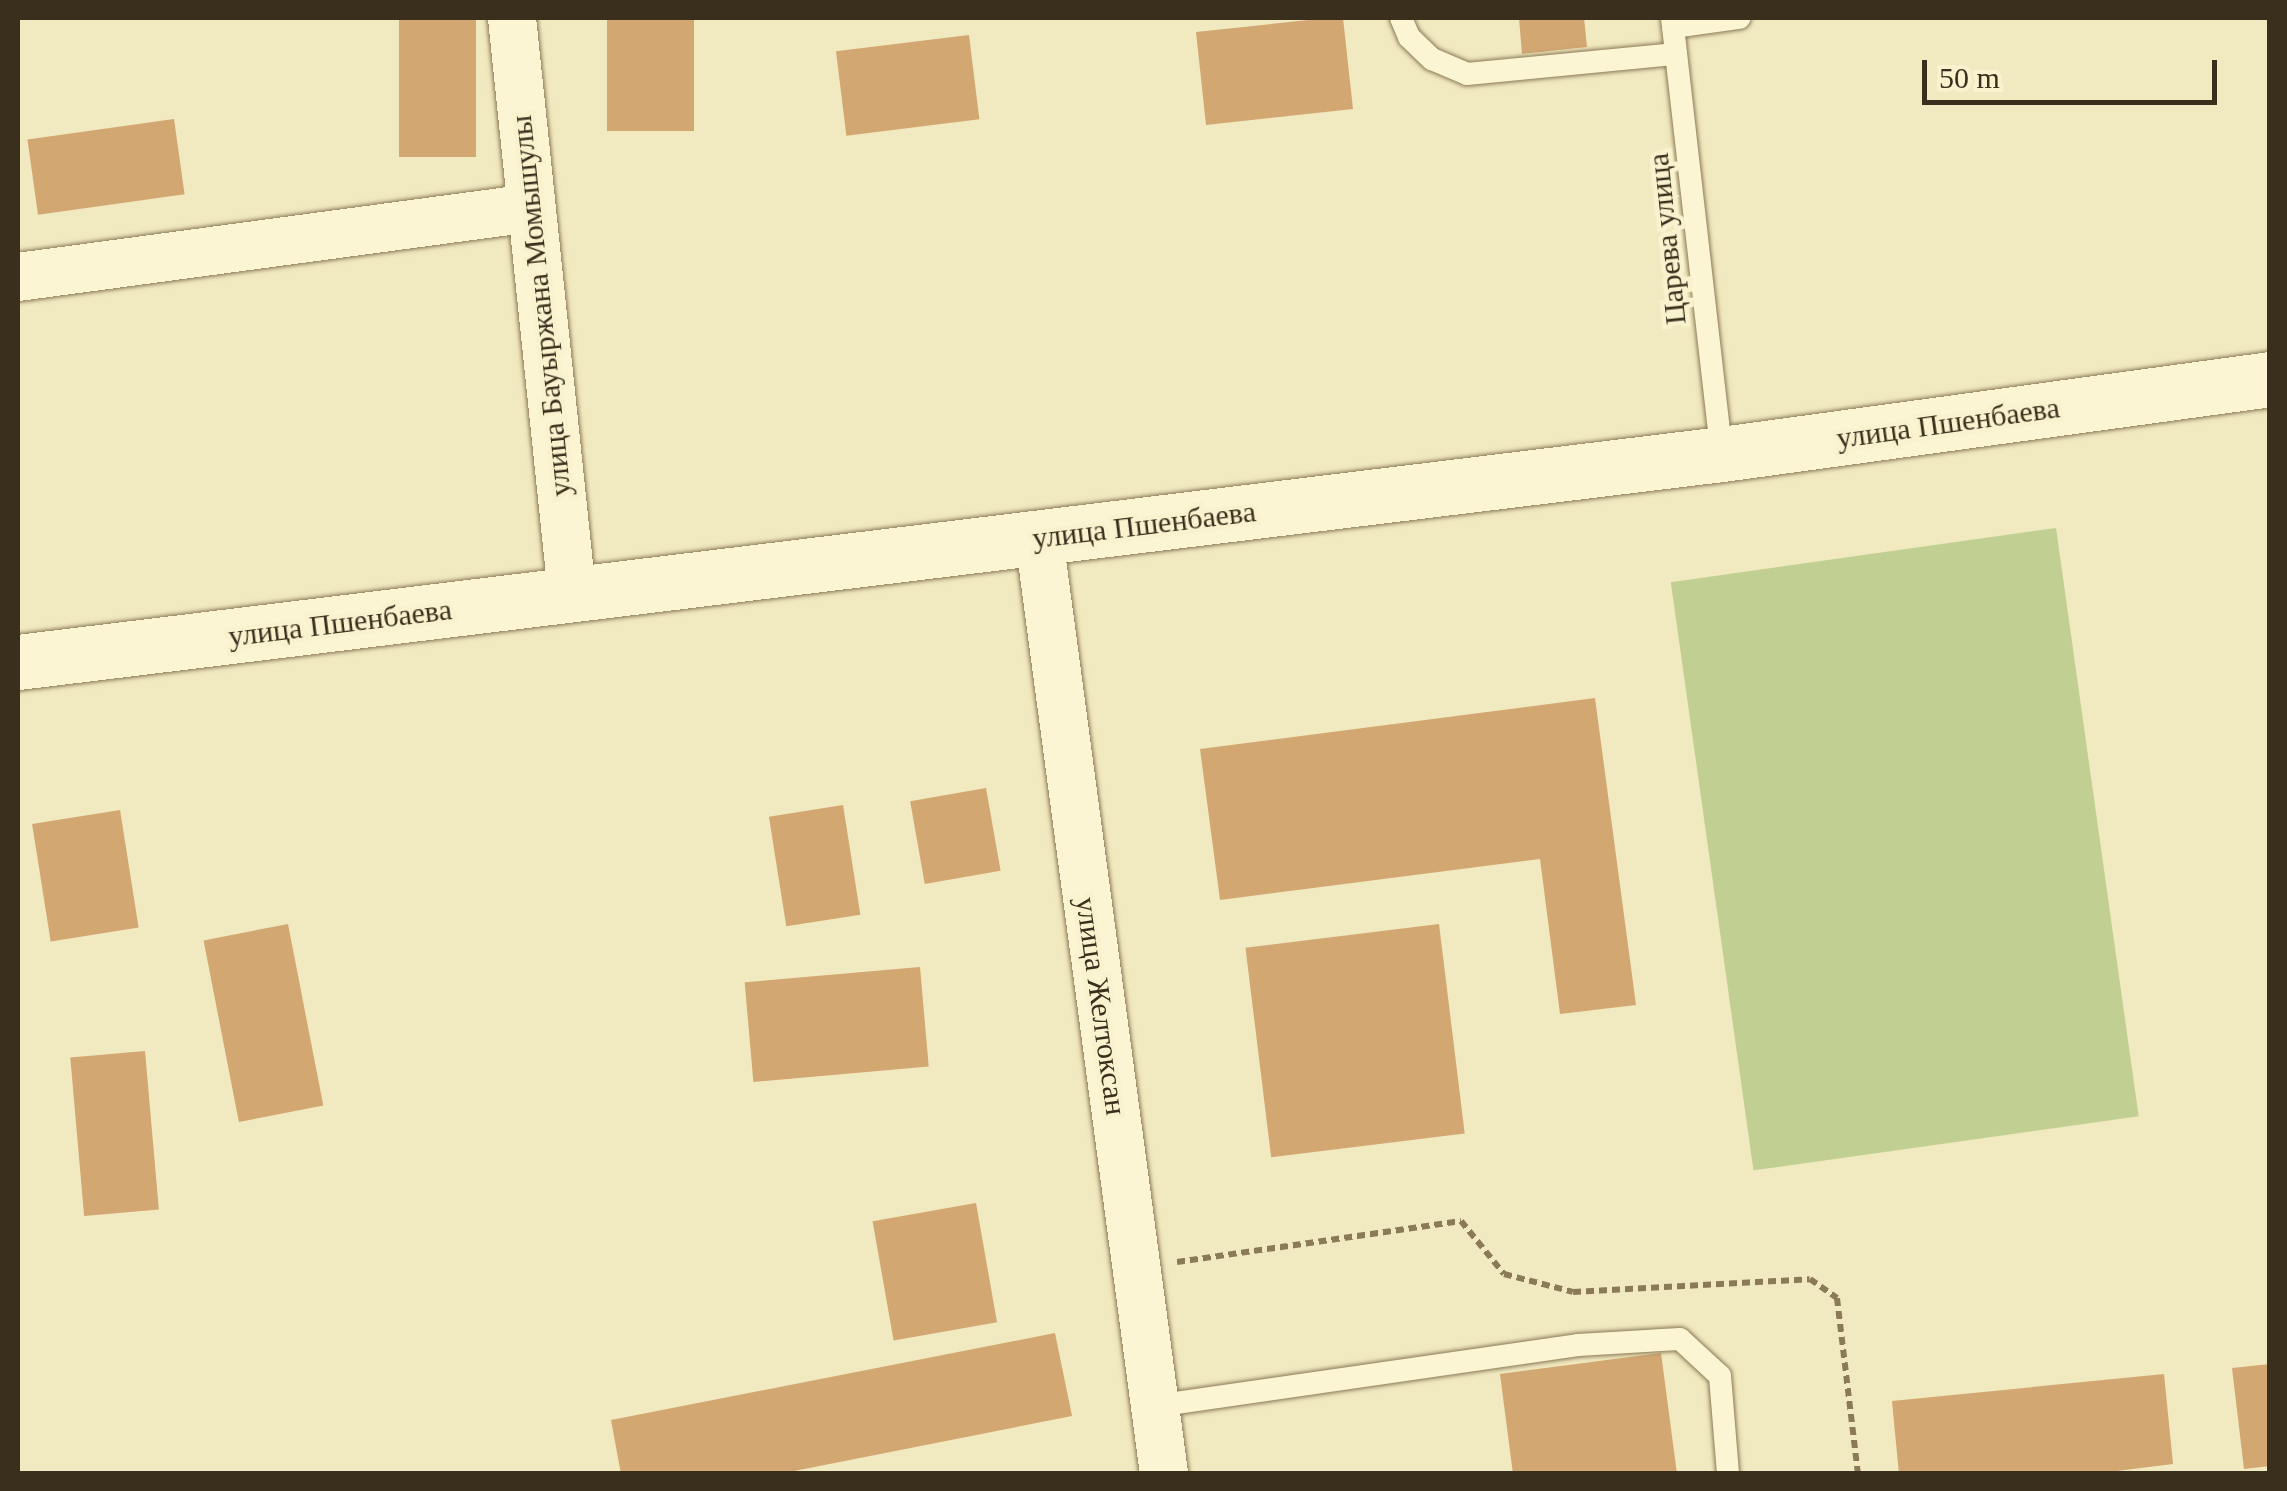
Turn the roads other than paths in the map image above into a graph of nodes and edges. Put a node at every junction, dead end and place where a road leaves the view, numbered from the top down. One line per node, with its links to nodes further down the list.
1 (512, 18): 6 (street, улица Бауыржана Момышулы)
2 (1401, 18): 5 (lane)
3 (1738, 18): 4 (lane)
4 (1672, 22): 5 (lane, Царева улица)
5 (1676, 54): 9 (lane, Царева улица)
6 (531, 208): 7 (street); 11 (street, улица Бауыржана Момышулы)
7 (18, 277)
8 (2270, 379): 9 (street, улица Пшенбаева)
9 (1722, 454): 10 (street, улица Пшенбаева)
10 (1038, 538): 11 (street, улица Пшенбаева); 13 (street, улица Желтоксан)
11 (572, 594): 12 (street, улица Пшенбаева)
12 (18, 662)
13 (1155, 1406): 14 (street, улица Желтоксан); 15 (lane)
14 (1164, 1474)
15 (1728, 1474)

